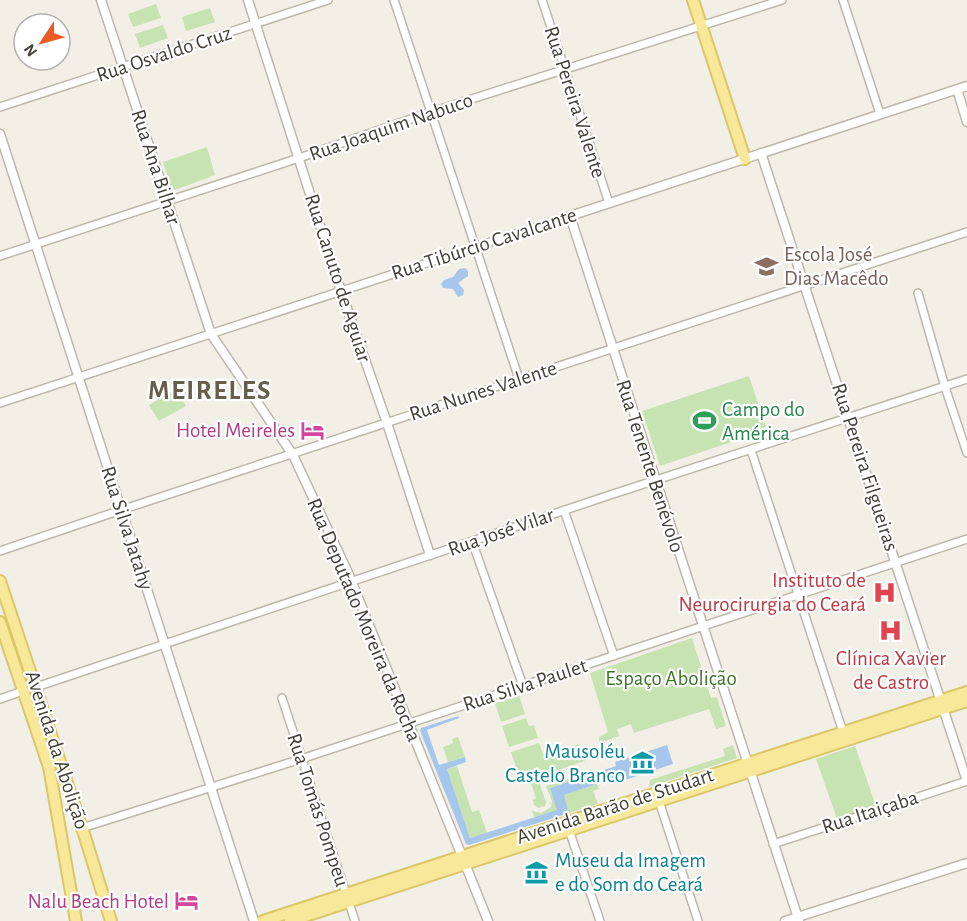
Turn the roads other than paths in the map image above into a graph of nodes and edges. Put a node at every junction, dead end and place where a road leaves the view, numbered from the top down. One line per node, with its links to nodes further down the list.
1 (101, 0): 11 (street, Rua Ana Bilhar)
2 (248, 0): 9 (street, Rua Canuto de Aguiar)
3 (328, 0): 9 (street, Rua Osvaldo Cruz)
4 (394, 0): 16 (street)
5 (542, 0): 12 (street, Rua Pereira Valente)
6 (693, 0): 10 (main road)
7 (782, 0): 10 (street, Rua Joaquim Nabuco)
8 (843, 0): 17 (street)
9 (256, 24): 11 (street, Rua Osvaldo Cruz); 21 (street, Rua Canuto de Aguiar)
10 (702, 26): 12 (street, Rua Joaquim Nabuco); 22 (main road)
11 (124, 68): 15 (street, Rua Osvaldo Cruz); 23 (street, Rua Ana Bilhar)
12 (564, 69): 16 (street, Rua Joaquim Nabuco); 24 (street, Rua Pereira Valente)
13 (967, 86): 14 (street, Rua Tibúrcio Cavalcante)
14 (957, 89): 17 (street, Rua Tibúrcio Cavalcante); 18 (street)
15 (0, 107)
16 (431, 112): 21 (street, Rua Joaquim Nabuco); 28 (street)
17 (880, 114): 20 (street, Rua Tibúrcio Cavalcante)
18 (967, 122)
19 (0, 134): 27 (street, Rua Silva Jatahy)
20 (761, 153): 22 (street, Rua Tibúrcio Cavalcante); 30 (street, Rua Pereira Filgueiras)
21 (299, 158): 23 (street, Rua Joaquim Nabuco); 31 (street, Rua Canuto de Aguiar)
22 (745, 159): 24 (street, Rua Tibúrcio Cavalcante)
23 (167, 202): 27 (street, Rua Joaquim Nabuco); 33 (street, Rua Ana Bilhar)
24 (609, 203): 25 (street, Rua Tibúrcio Cavalcante)
25 (570, 216): 28 (street, Rua Tibúrcio Cavalcante); 34 (street, Rua Tenente Benévolo)
26 (967, 232): 30 (street, Rua Nunes Valente)
27 (35, 243): 29 (street, Rua Joaquim Nabuco); 35 (street, Rua Silva Jatahy)
28 (476, 246): 31 (street, Rua Tibúrcio Cavalcante); 36 (street)
29 (0, 256)
30 (805, 285): 34 (street, Rua Nunes Valente); 40 (street, Rua Pereira Filgueiras)
31 (341, 291): 33 (street, Rua Tibúrcio Cavalcante); 41 (street, Rua Canuto de Aguiar)
32 (918, 292): 38 (street)
33 (211, 334): 35 (street, Rua Tibúrcio Cavalcante); 44 (street, Rua Deputado Moreira da Rocha)
34 (612, 349): 36 (street, Rua Nunes Valente); 45 (street, Rua Tenente Benévolo)
35 (78, 377): 39 (street, Rua Tibúrcio Cavalcante); 46 (street, Rua Silva Jatahy)
36 (519, 379): 41 (street, Rua Nunes Valente)
37 (967, 379): 38 (street, Rua José Vilar)
38 (945, 387): 40 (street, Rua José Vilar); 43 (street)
39 (0, 403)
40 (848, 418): 42 (street, Rua José Vilar); 52 (street, Rua Pereira Filgueiras)
41 (387, 423): 44 (street, Rua Nunes Valente); 51 (street, Rua Canuto de Aguiar)
42 (751, 450): 45 (street, Rua José Vilar); 55 (street)
43 (967, 453)
44 (293, 454): 46 (street, Rua Nunes Valente); 54 (street, Rua Deputado Moreira da Rocha)
45 (655, 480): 47 (street, Rua José Vilar); 57 (street, Rua Tenente Benévolo)
46 (122, 510): 50 (street, Rua Nunes Valente); 58 (street, Rua Silva Jatahy)
47 (564, 510): 49 (street, Rua José Vilar); 59 (street)
48 (967, 539): 52 (street, Rua Silva Paulet)
49 (472, 541): 51 (street, Rua José Vilar); 60 (street)
50 (0, 551)
51 (430, 555): 54 (street, Rua José Vilar)
52 (896, 562): 55 (street, Rua Silva Paulet); 67 (street, Rua Pereira Filgueiras)
53 (0, 581): 61 (main road, Avenida da Abolição)
54 (352, 582): 58 (street, Rua José Vilar); 68 (street, Rua Deputado Moreira da Rocha)
55 (798, 595): 57 (street, Rua Silva Paulet); 69 (street)
56 (0, 622): 62 (main road, Avenida da Abolição)
57 (702, 626): 59 (street, Rua Silva Paulet); 71 (street, Rua Tenente Benévolo)
58 (165, 644): 61 (street, Rua José Vilar); 73 (street, Rua Silva Jatahy)
59 (614, 656): 60 (street, Rua Silva Paulet)
60 (523, 686): 68 (street, Rua Silva Paulet)
61 (36, 687): 76 (main road, Avenida da Abolição)
62 (23, 691): 65 (street); 82 (main road, Avenida da Abolição)
63 (967, 692): 67 (main road, Avenida Barão de Studart)
64 (282, 698): 70 (street, Rua Tomás Pompeu)
65 (0, 699)
66 (967, 701): 67 (main road, Avenida Barão de Studart)
67 (942, 704): 69 (main road, Avenida Barão de Studart); 71 (main road, Avenida Barão de Studart); 72 (street, Rua Pereira Filgueiras)
68 (408, 723): 70 (street, Rua Silva Paulet); 78 (street, Rua Deputado Moreira da Rocha)
69 (843, 732): 71 (main road, Avenida Barão de Studart)
70 (301, 759): 73 (street, Rua Silva Paulet); 80 (street, Rua Tomás Pompeu)
71 (748, 768): 74 (main road, Avenida Barão de Studart); 77 (street, Rua Tenente Benévolo)
72 (967, 781): 77 (street, Rua Itaiçaba)
73 (211, 787): 76 (street, Rua Silva Paulet); 84 (street, Rua Silva Jatahy)
74 (658, 797): 75 (main road, Avenida Barão de Studart); 90 (street)
75 (568, 826): 78 (main road, Avenida Barão de Studart); 89 (street)
76 (82, 828): 83 (main road, Avenida da Abolição)
77 (773, 844): 81 (street, Rua Tenente Benévolo)
78 (464, 860): 80 (main road, Avenida Barão de Studart); 88 (street, Rua Deputado Moreira da Rocha)
79 (967, 863): 81 (street)
80 (347, 897): 85 (main road, Avenida Barão de Studart); 86 (main road, Avenida Barão de Studart); 87 (street, Rua Tomás Pompeu)
81 (798, 919): 91 (street)
82 (76, 921)
83 (111, 921)
84 (254, 921)
85 (263, 921)
86 (290, 921)
87 (355, 921)
88 (488, 921)
89 (600, 921)
90 (698, 921)
91 (785, 921)

